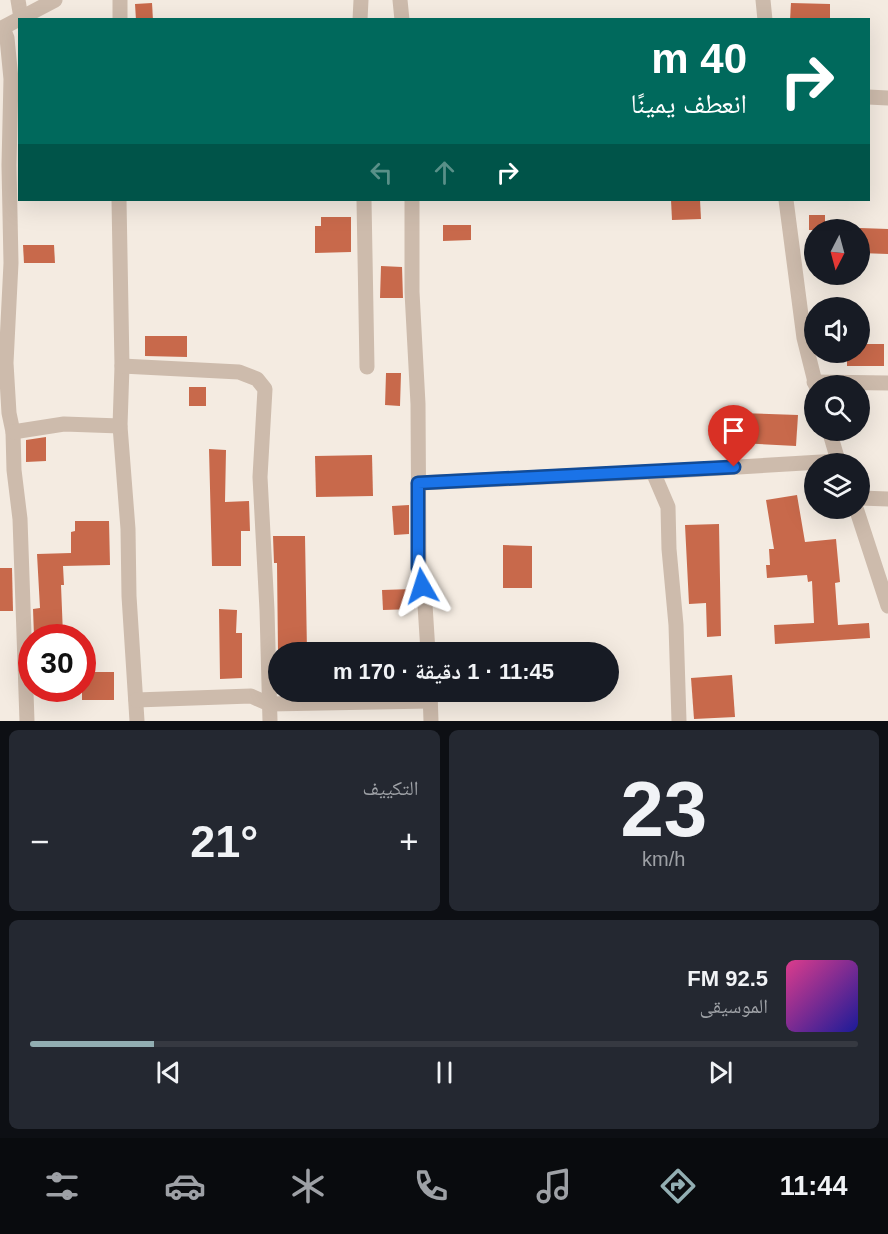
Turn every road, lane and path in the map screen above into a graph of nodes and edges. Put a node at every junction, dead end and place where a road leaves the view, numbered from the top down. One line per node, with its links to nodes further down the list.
1 (18, 0): 7 (street)
2 (55, 0): 7 (street)
3 (120, 0): 8 (street)
4 (361, 0): 9 (street)
5 (400, 0): 10 (street)
6 (763, 0): 11 (street)
7 (21, 18)
8 (120, 18)
9 (360, 18)
10 (402, 18)
11 (765, 18)
12 (18, 20): 13 (street)
13 (1, 28): 26 (street)
14 (870, 97): 15 (street)
15 (888, 98)
16 (119, 201): 20 (street)
17 (364, 201): 21 (street)
18 (412, 201): 29 (street)
19 (786, 201): 22 (street)
20 (122, 366): 25 (street); 38 (street)
21 (367, 367)
22 (813, 375)
23 (870, 383): 24 (street)
24 (888, 383)
25 (120, 426): 26 (street); 35 (street)
26 (13, 432): 39 (street)
27 (804, 464): 28 (street)
28 (653, 472): 29 (street); 43 (street)
29 (418, 483): 34 (street)
30 (870, 498): 31 (street)
31 (888, 499)
32 (860, 519): 33 (street)
33 (888, 606)
34 (427, 642)
35 (136, 700): 38 (street); 40 (street)
36 (309, 702): 38 (street)
37 (430, 702): 42 (street)
38 (269, 704): 41 (street)
39 (27, 721)
40 (137, 721)
41 (270, 721)
42 (431, 721)
43 (679, 721)

